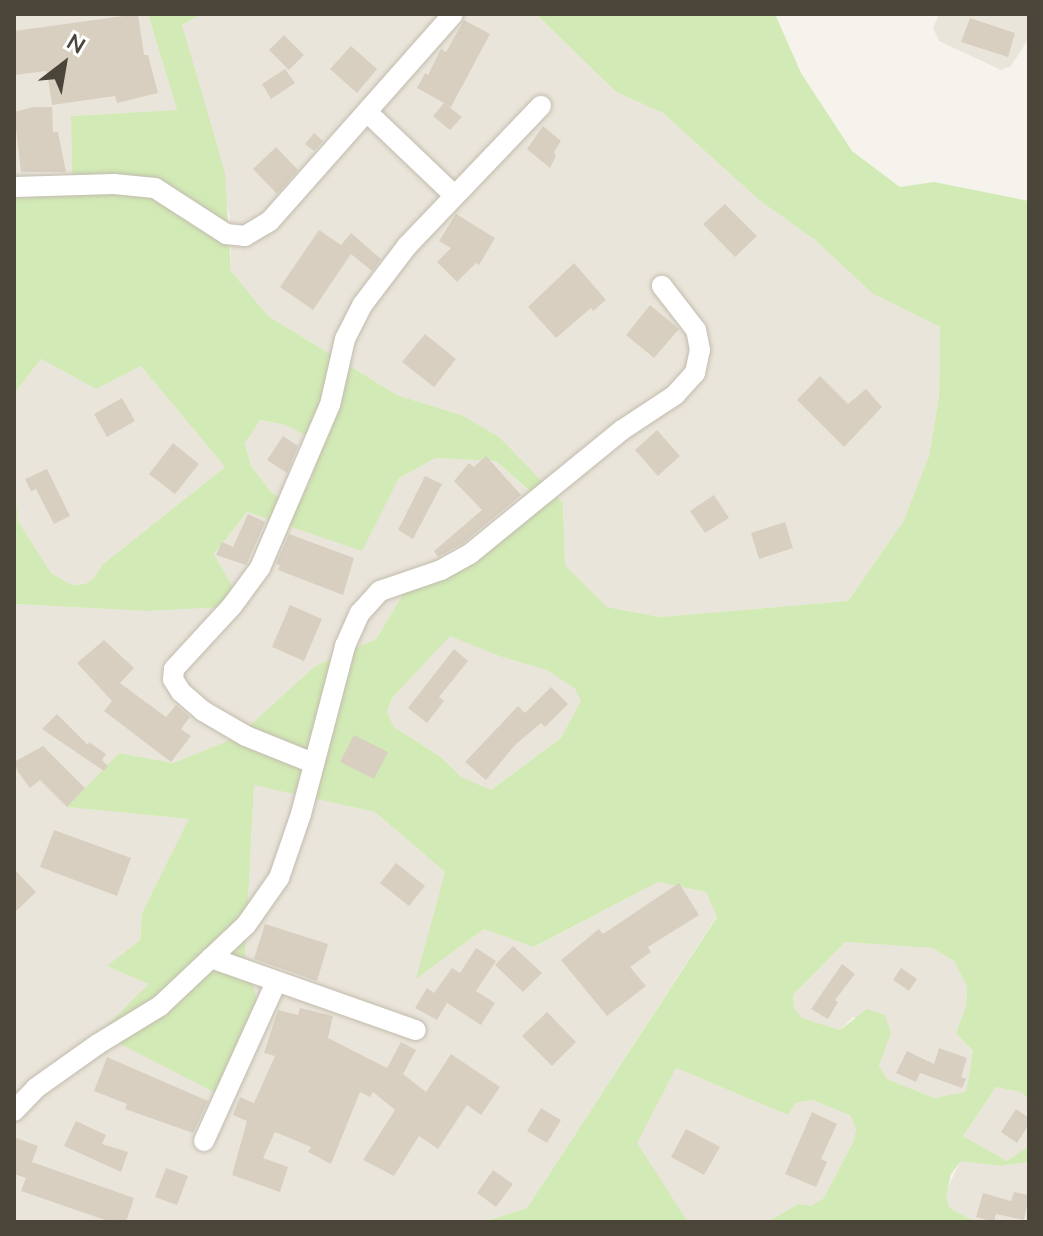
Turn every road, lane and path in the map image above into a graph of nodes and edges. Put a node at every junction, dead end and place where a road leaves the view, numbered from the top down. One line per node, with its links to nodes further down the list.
1 (453, 14): 3 (street)
2 (541, 106): 5 (street)
3 (367, 112): 4 (street); 5 (street)
4 (14, 187)
5 (454, 195): 7 (street)
6 (662, 286): 7 (street)
7 (313, 763): 8 (street)
8 (211, 958): 9 (street); 11 (street)
9 (276, 982): 10 (street); 12 (street)
10 (416, 1030)
11 (14, 1111)
12 (204, 1141)

